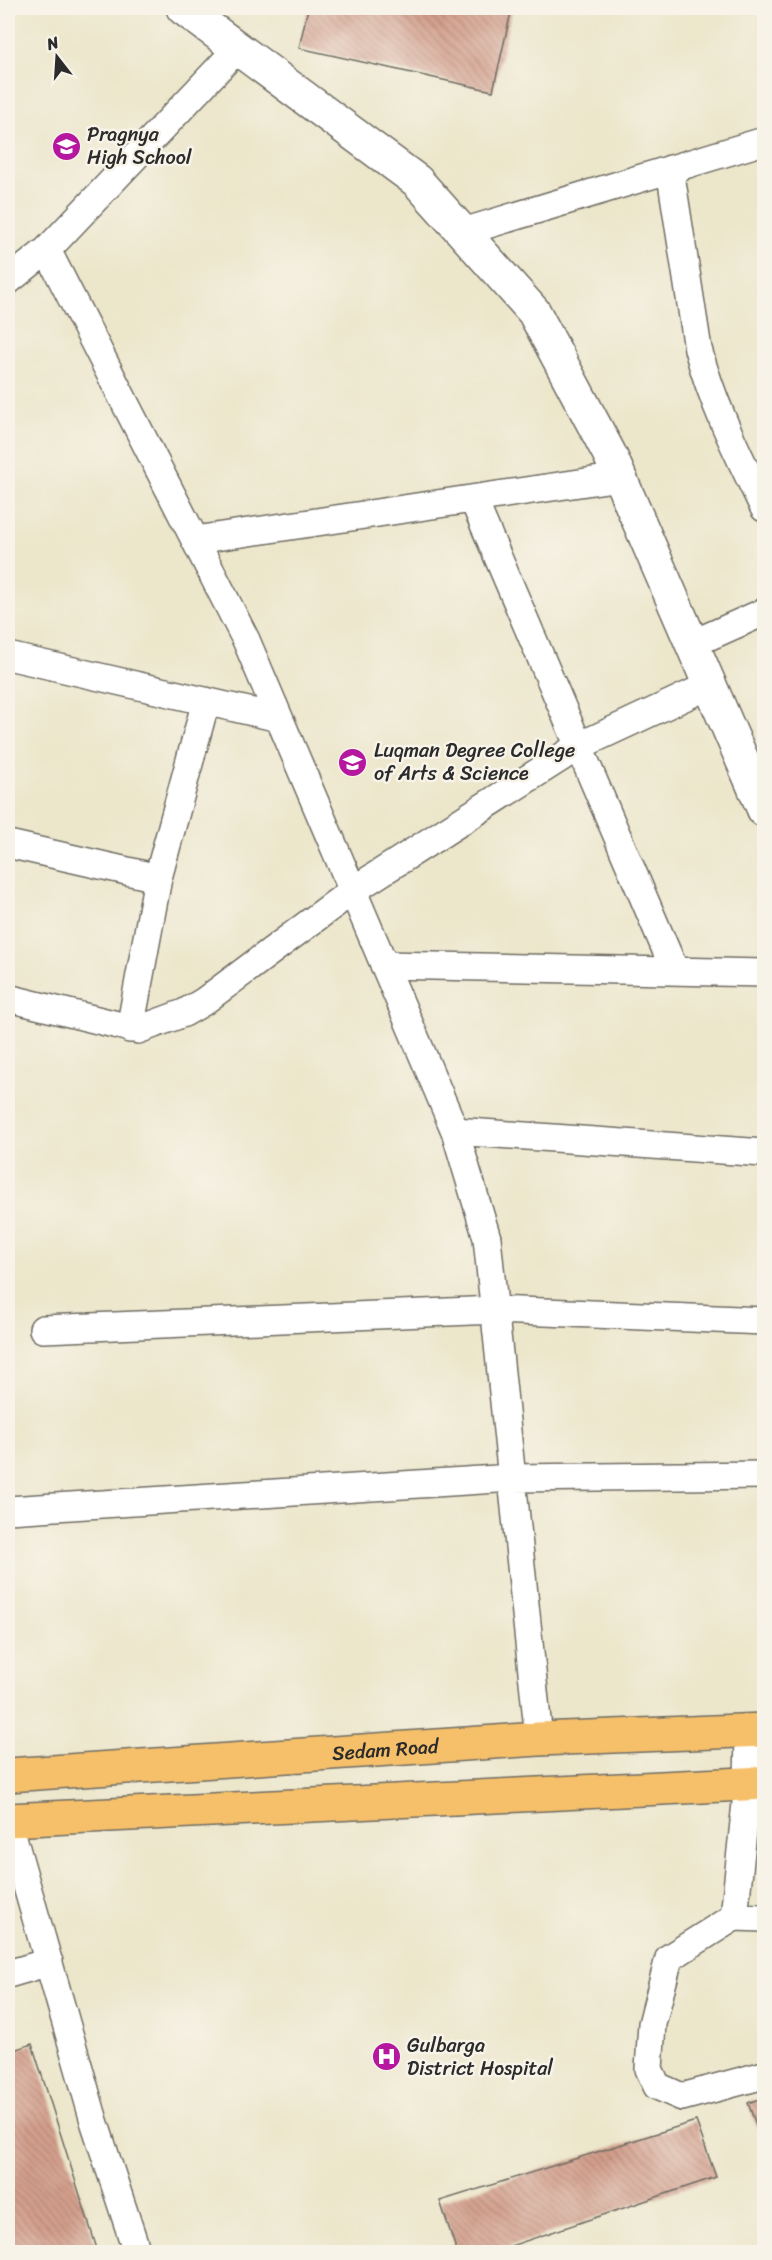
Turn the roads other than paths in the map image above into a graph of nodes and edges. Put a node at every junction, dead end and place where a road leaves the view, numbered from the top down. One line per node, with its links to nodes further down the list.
1 (183, 8): 2 (street)
2 (238, 48): 5 (street); 6 (street)
3 (765, 141): 4 (street)
4 (670, 169): 5 (street); 10 (street)
5 (463, 232): 8 (street)
6 (47, 250): 7 (street); 11 (street)
7 (8, 281)
8 (620, 477): 9 (street); 13 (street)
9 (472, 499): 11 (street); 18 (street)
10 (765, 508)
11 (195, 540): 17 (street)
12 (765, 612): 13 (street)
13 (692, 644): 15 (street)
14 (8, 656): 16 (street)
15 (710, 685): 18 (street); 19 (street)
16 (206, 701): 17 (street); 21 (street)
17 (279, 718): 22 (street)
18 (579, 746): 22 (street); 24 (street)
19 (765, 810)
20 (8, 844): 21 (street)
21 (158, 878): 27 (street)
22 (352, 891): 23 (street); 27 (street)
23 (384, 964): 24 (street); 28 (street)
24 (675, 971): 25 (street)
25 (765, 973)
26 (8, 998): 27 (street)
27 (130, 1029)
28 (455, 1131): 29 (street); 30 (street)
29 (765, 1153)
30 (495, 1310): 31 (street); 32 (street); 34 (street)
31 (765, 1321)
32 (43, 1329)
33 (765, 1475): 34 (street)
34 (513, 1478): 35 (street); 37 (street)
35 (8, 1510)
36 (757, 1730): 37 (main road, Sedam Road); 39 (street)
37 (539, 1738): 38 (main road, Sedam Road)
38 (8, 1775)
39 (756, 1783): 40 (main road); 41 (street)
40 (8, 1820): 43 (street)
41 (734, 1917): 42 (street); 45 (street)
42 (765, 1918)
43 (49, 1962): 44 (street); 46 (street)
44 (8, 1974)
45 (765, 2075)
46 (136, 2253)

